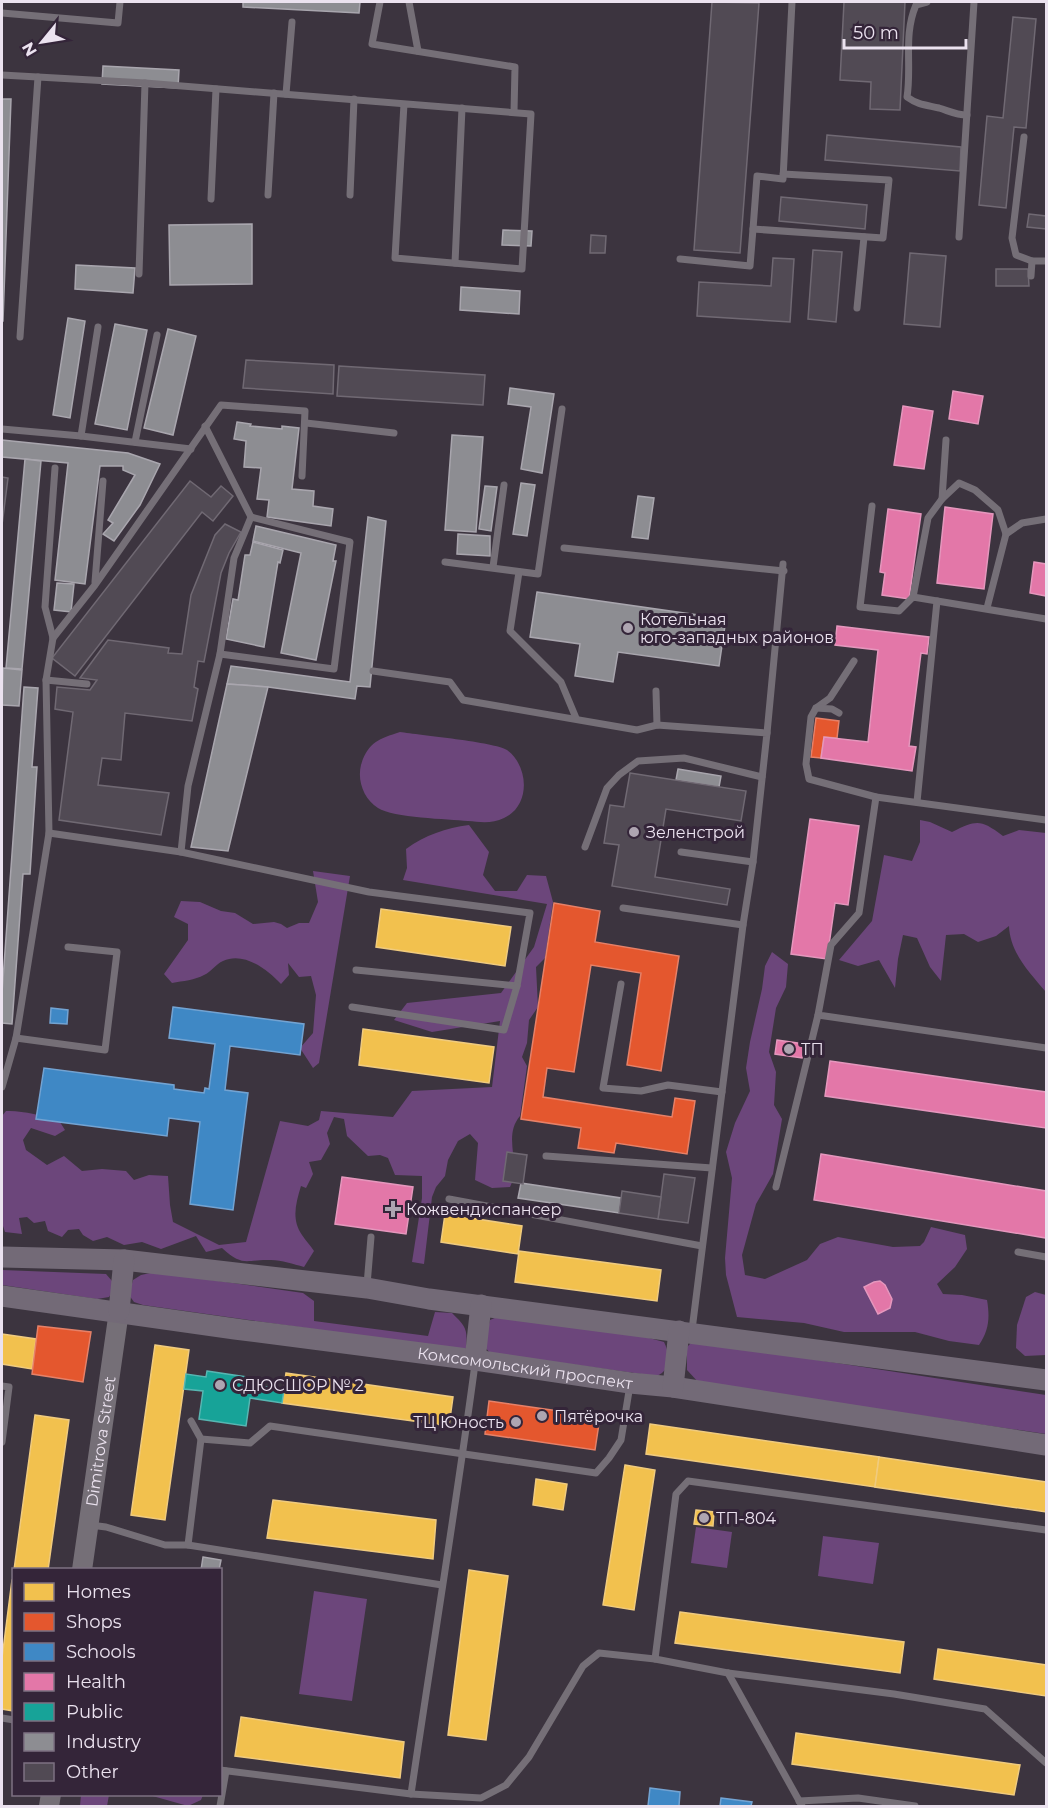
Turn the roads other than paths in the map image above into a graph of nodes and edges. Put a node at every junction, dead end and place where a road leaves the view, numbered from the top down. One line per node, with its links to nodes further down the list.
1 (120, 2): 7 (lane)
2 (380, 2): 9 (lane)
3 (409, 2): 9 (lane)
4 (792, 2): 22 (lane)
5 (927, 2): 20 (lane)
6 (974, 2): 20 (lane)
7 (2, 13)
8 (292, 22): 15 (lane)
9 (418, 51): 19 (lane)
10 (2, 75): 11 (lane)
11 (38, 77): 12 (lane); 38 (lane)
12 (145, 83): 13 (lane); 33 (lane)
13 (216, 89): 14 (lane); 25 (lane)
14 (274, 93): 15 (lane); 23 (lane)
15 (286, 94): 16 (lane)
16 (354, 99): 17 (lane); 24 (lane)
17 (404, 104): 18 (lane); 32 (lane)
18 (462, 108): 19 (lane); 32 (lane)
19 (514, 112): 32 (lane)
20 (967, 115): 28 (lane)
21 (1024, 137): 30 (lane)
22 (783, 174): 26 (lane); 27 (lane)
23 (268, 195)
24 (350, 195)
25 (211, 199)
26 (753, 229): 27 (lane); 29 (lane)
27 (864, 237): 35 (lane)
28 (959, 237)
29 (680, 259)
30 (1032, 261): 31 (lane); 34 (lane)
31 (1047, 261)
32 (455, 263)
33 (139, 274)
34 (1031, 276)
35 (857, 308)
36 (98, 327): 44 (lane)
37 (157, 334): 46 (lane)
38 (20, 337)
39 (562, 409): 60 (lane)
40 (306, 423): 41 (lane); 43 (lane); 49 (lane)
41 (205, 426): 47 (lane); 54 (lane)
42 (2, 429): 44 (lane)
43 (394, 433)
44 (81, 436): 46 (lane)
45 (946, 440): 52 (lane)
46 (135, 442): 47 (lane)
47 (191, 449): 61 (lane)
48 (55, 468): 66 (lane)
49 (302, 476)
50 (103, 481): 61 (lane)
51 (504, 486): 59 (lane)
52 (942, 499): 56 (lane); 62 (lane)
53 (872, 506): 62 (lane)
54 (251, 517): 67 (lane); 67 (lane)
55 (1047, 519): 56 (lane)
56 (1006, 534): 64 (lane)
57 (564, 548): 77 (lane)
58 (445, 562): 59 (lane)
59 (493, 567): 60 (lane)
60 (519, 572): 75 (lane)
61 (95, 585): 66 (lane)
62 (913, 597): 63 (lane)
63 (937, 601): 64 (lane); 80 (lane)
64 (987, 608): 65 (lane)
65 (1047, 619)
66 (53, 638): 70 (lane)
67 (220, 654): 84 (lane)
68 (854, 662): 73 (lane)
69 (373, 671): 75 (lane)
70 (46, 680): 71 (lane); 82 (lane)
71 (87, 684)
72 (656, 691): 76 (lane)
73 (816, 708): 74 (lane); 79 (lane)
74 (839, 713)
75 (576, 718): 76 (lane)
76 (657, 725): 77 (lane)
77 (767, 733): 78 (lane)
78 (762, 777): 83 (lane); 86 (lane)
79 (876, 797): 80 (lane); 94 (lane)
80 (917, 802): 81 (lane)
81 (1047, 820)
82 (49, 833): 84 (lane); 95 (lane)
83 (585, 847)
84 (181, 852): 92 (lane)
85 (681, 852): 86 (lane)
86 (753, 862): 88 (lane)
87 (622, 908): 88 (lane)
88 (743, 925): 98 (lane)
89 (68, 947): 95 (lane)
90 (356, 970): 92 (lane)
91 (621, 984): 98 (lane)
92 (517, 986): 93 (lane)
93 (352, 1007)
94 (818, 1015): 96 (lane); 101 (lane)
95 (16, 1038): 97 (lane)
96 (1047, 1048)
97 (2, 1087)
98 (722, 1092): 100 (lane)
99 (546, 1156): 100 (lane)
100 (712, 1168): 104 (lane)
101 (776, 1187)
102 (449, 1199): 104 (lane)
103 (371, 1237): 109 (lane)
104 (702, 1246): 113 (lane)
105 (1018, 1252): 107 (lane)
106 (2, 1257): 108 (main road)
107 (1047, 1257)
108 (124, 1260): 109 (main road); 112 (main road)
109 (367, 1288): 111 (main road)
110 (2, 1296): 112 (main road, Комсомольский проспект)
111 (481, 1305): 113 (main road); 114 (main road)
112 (119, 1311): 114 (main road, Комсомольский проспект); 124 (main road, Dimitrova Street)
113 (685, 1332): 115 (main road); 118 (main road)
114 (476, 1360): 116 (main road, Комсомольский проспект); 123 (lane)
115 (1047, 1380)
116 (630, 1383): 118 (main road, Комсомольский проспект); 123 (lane)
117 (2, 1386): 121 (lane)
118 (673, 1386): 122 (main road, Комсомольский проспект)
119 (191, 1421): 120 (lane)
120 (201, 1439): 123 (lane); 126 (lane)
121 (2, 1442)
122 (1047, 1445)
123 (464, 1453): 128 (lane)
124 (89, 1524): 126 (lane); 127 (main road, Dimitrova Street)
125 (1047, 1530): 129 (lane)
126 (188, 1545): 128 (lane)
127 (82, 1568)
128 (442, 1585): 133 (lane)
129 (655, 1659): 130 (lane); 133 (lane)
130 (728, 1673): 131 (lane); 134 (lane)
131 (1047, 1763)
132 (223, 1770): 133 (lane)
133 (411, 1794)
134 (801, 1804): 135 (lane)
135 (915, 1806)

